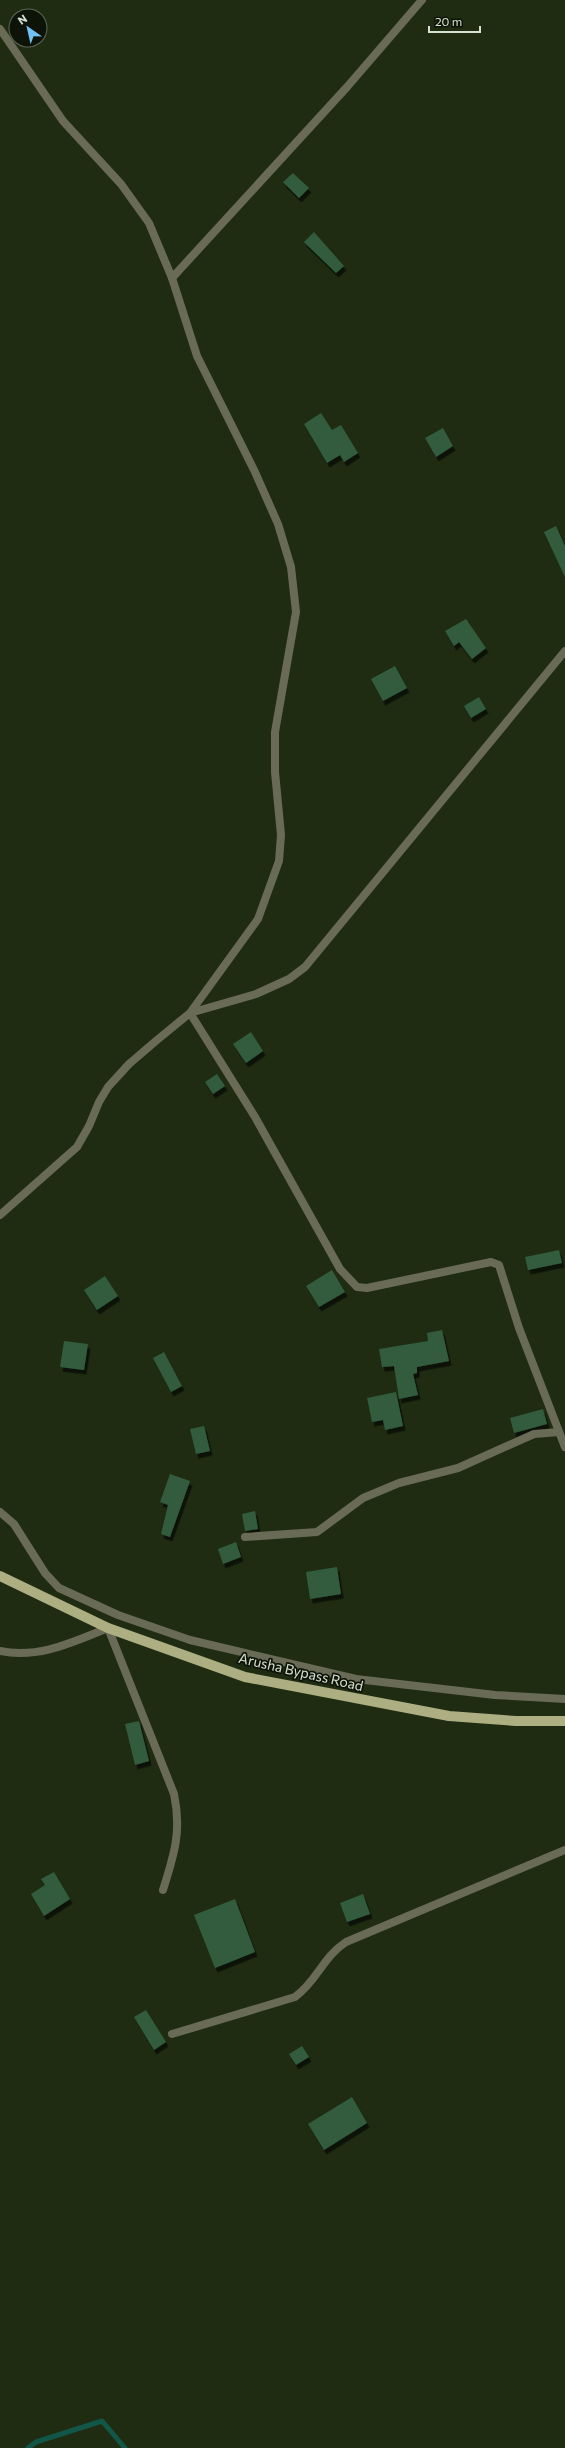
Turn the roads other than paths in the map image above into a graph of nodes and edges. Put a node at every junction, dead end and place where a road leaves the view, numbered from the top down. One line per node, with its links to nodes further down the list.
1 (422, 0): 3 (street)
2 (0, 29): 3 (street)
3 (172, 278): 5 (street)
4 (565, 652): 5 (street)
5 (190, 1013): 6 (street); 7 (street)
6 (0, 1215)
7 (559, 1432): 8 (street); 10 (street)
8 (565, 1447)
9 (0, 1512): 14 (street)
10 (245, 1537)
11 (0, 1576): 12 (main road, Arusha Bypass Road)
12 (108, 1628): 13 (street); 15 (main road, Arusha Bypass Road); 17 (street)
13 (0, 1651)
14 (565, 1698)
15 (565, 1721)
16 (565, 1850): 18 (street)
17 (163, 1890)
18 (172, 2034)

